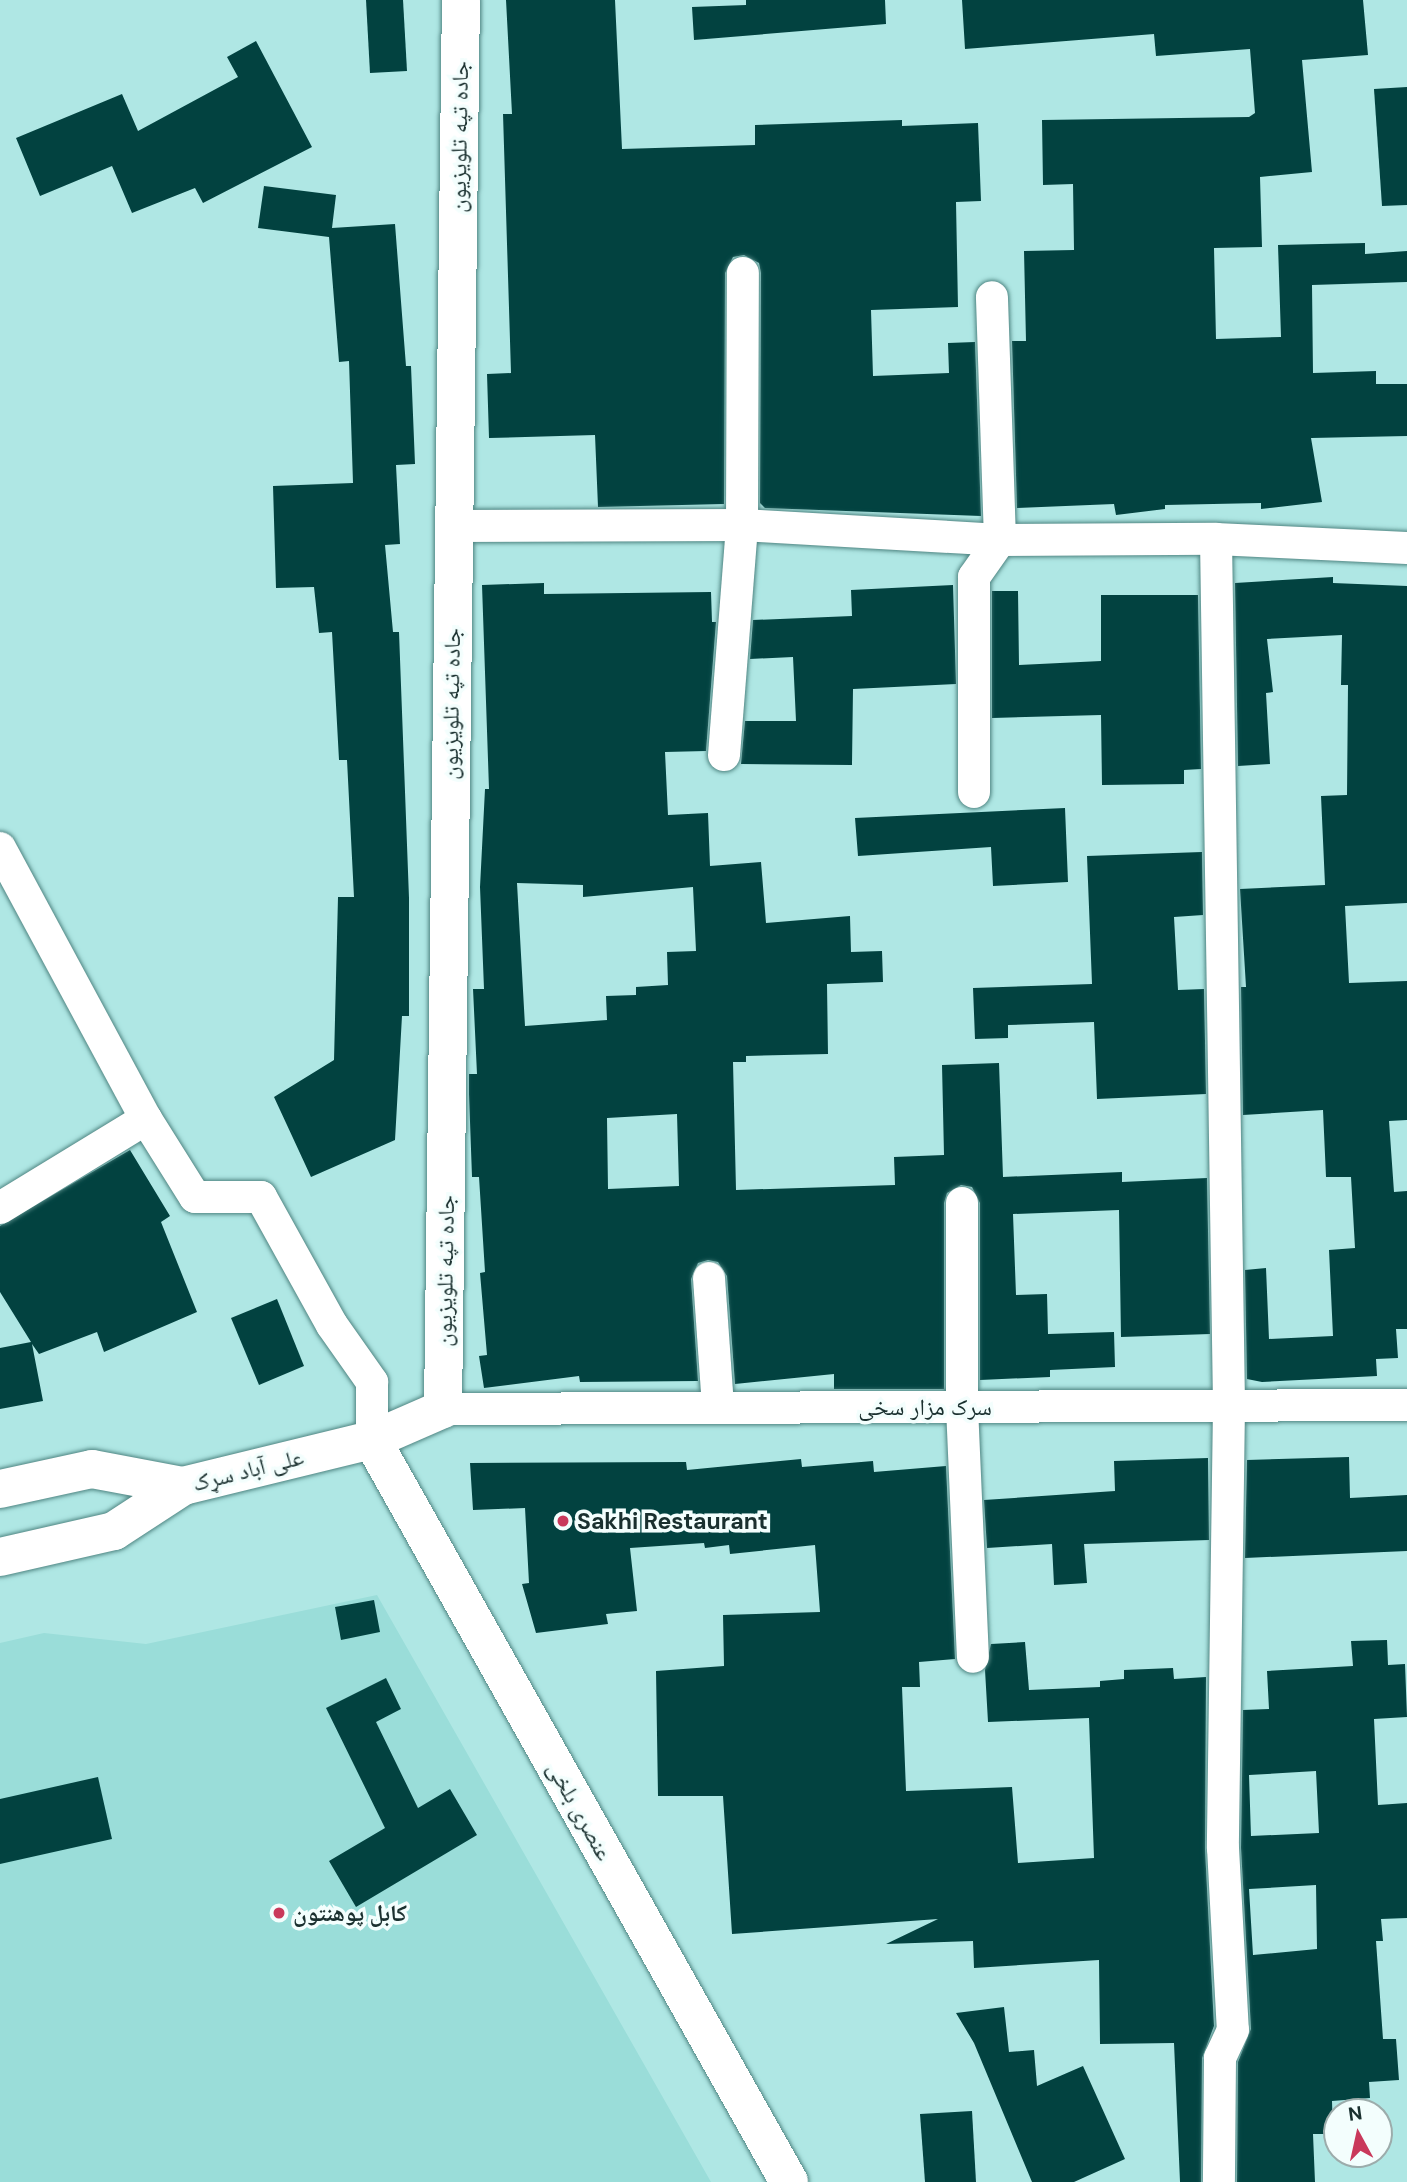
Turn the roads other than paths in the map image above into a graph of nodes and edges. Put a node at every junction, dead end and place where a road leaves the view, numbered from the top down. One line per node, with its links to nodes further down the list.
1 (461, 0): 4 (street, جاده تپه تلویزیون)
2 (743, 274): 5 (street)
3 (992, 297): 7 (street)
4 (453, 526): 5 (street); 20 (street, جاده تپه تلویزیون)
5 (742, 526): 7 (street); 9 (street)
6 (1216, 539): 7 (street); 8 (street); 17 (street)
7 (1000, 540): 10 (street)
8 (1407, 548)
9 (724, 755)
10 (974, 792)
11 (0, 848): 12 (street)
12 (146, 1119): 14 (street); 21 (street)
13 (962, 1203): 18 (street)
14 (0, 1208)
15 (709, 1278): 19 (street)
16 (1407, 1405): 17 (street, سرک مزار سخی)
17 (1229, 1406): 18 (street, سرک مزار سخی); 27 (street)
18 (962, 1407): 19 (street, سرک مزار سخی); 25 (street)
19 (718, 1408): 20 (street, سرک مزار سخی)
20 (443, 1409): 21 (street, علی آباد سړک)
21 (372, 1440): 22 (street, علی آباد سړک); 26 (street, عنصری بلخی)
22 (183, 1486): 23 (street, علی آباد سړک); 24 (street)
23 (0, 1489)
24 (0, 1557)
25 (973, 1657)
26 (789, 2182)
27 (1219, 2182)

